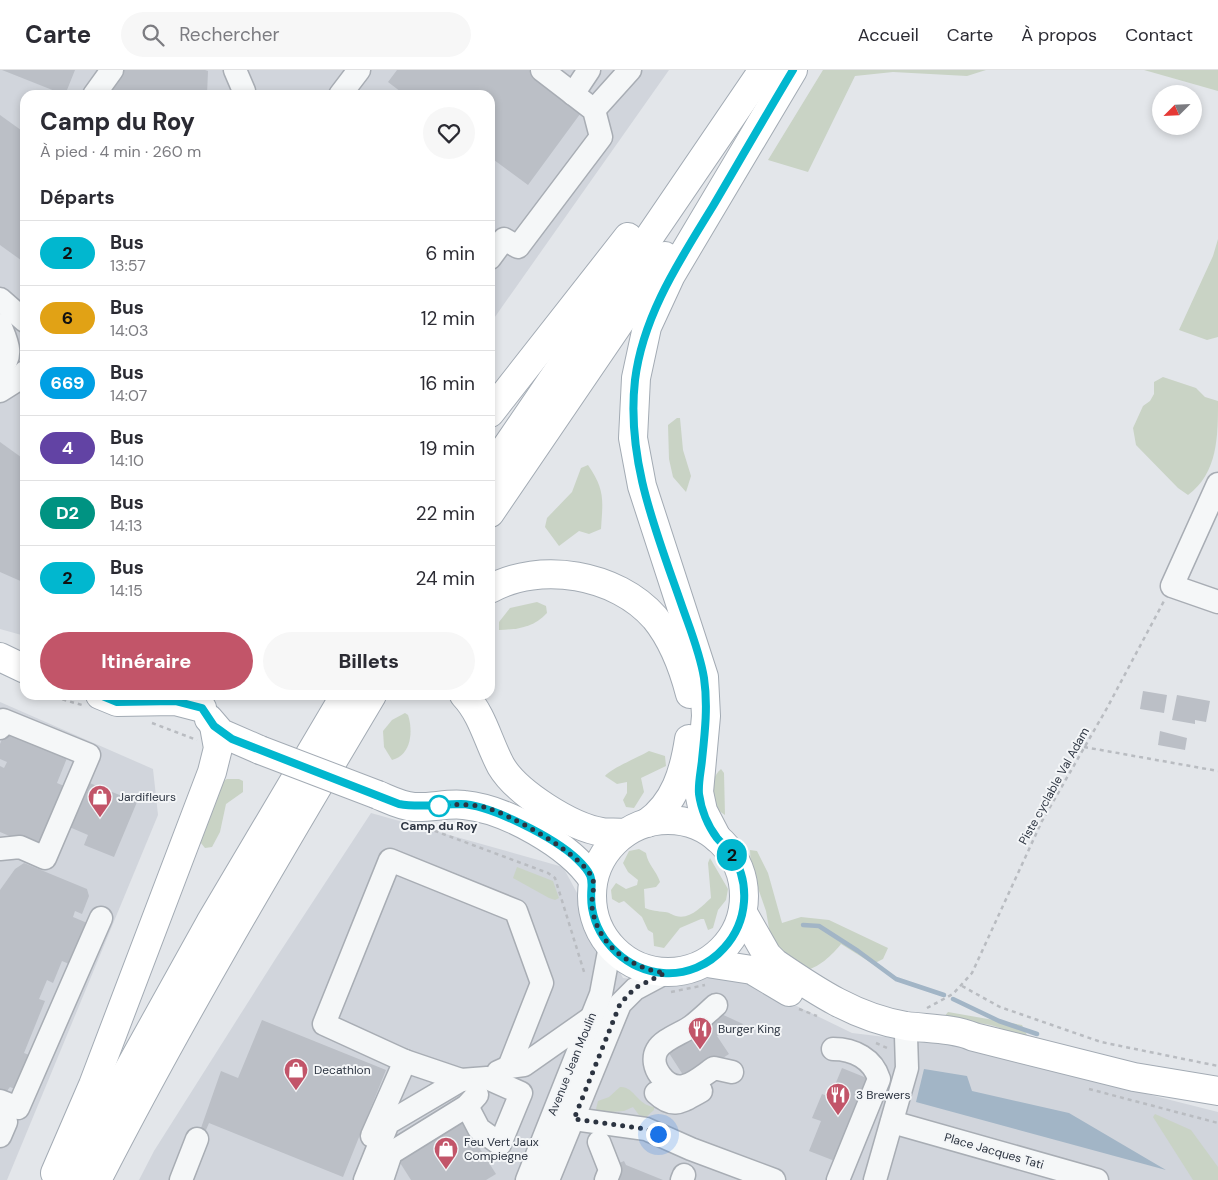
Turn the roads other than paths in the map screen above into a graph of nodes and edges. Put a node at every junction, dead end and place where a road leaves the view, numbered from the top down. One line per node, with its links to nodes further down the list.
1 (112, 70): 10 (street)
2 (235, 70): 11 (street)
3 (359, 70): 12 (street)
4 (542, 70): 13 (street)
5 (589, 70): 13 (street)
6 (630, 70): 14 (street)
7 (758, 70): 26 (main road)
8 (763, 70): 27 (main road)
9 (793, 70): 29 (main road); 42 (main road)
10 (98, 90)
11 (244, 90)
12 (344, 90)
13 (573, 94): 14 (street)
14 (594, 110): 15 (street)
15 (495, 251)
16 (0, 289): 18 (street)
17 (0, 298): 19 (street)
18 (20, 304)
19 (20, 316)
20 (0, 325): 21 (street)
21 (0, 368)
22 (20, 378): 24 (street)
23 (20, 389): 25 (street)
24 (0, 391)
25 (0, 402)
26 (495, 407)
27 (495, 464)
28 (1218, 484): 31 (street)
29 (495, 506)
30 (495, 586): 41 (main road)
31 (1218, 602)
32 (0, 659): 33 (main road)
33 (20, 667)
34 (112, 700): 39 (main road)
35 (342, 700): 75 (main road)
36 (369, 700): 45 (main road)
37 (388, 700): 45 (main road)
38 (469, 700): 41 (main road)
39 (208, 719): 44 (main road, bridge); 74 (main road)
40 (0, 728): 43 (street)
41 (636, 828): 42 (main road); 44 (main road)
42 (717, 838): 46 (main road)
43 (0, 849)
44 (593, 880): 48 (main road)
45 (247, 904): 76 (main road)
46 (743, 913): 49 (main road); 53 (main road)
47 (101, 918): 64 (street)
48 (610, 946): 50 (main road); 52 (street, Avenue Jean Moulin)
49 (707, 963): 50 (main road); 53 (main road)
50 (665, 973): 68 (street, Avenue Jean Moulin)
51 (716, 1005): 57 (street)
52 (590, 1018): 56 (street); 81 (street, Avenue Jean Moulin)
53 (914, 1031): 60 (main road); 69 (street)
54 (834, 1049): 86 (street)
55 (405, 1061): 56 (street); 59 (street); 78 (street)
56 (509, 1067): 58 (street)
57 (732, 1072)
58 (487, 1078): 59 (street); 66 (street); 66 (street)
59 (461, 1080): 79 (street)
60 (1158, 1081): 62 (main road); 65 (main road)
61 (701, 1091): 63 (street)
62 (1218, 1091)
63 (656, 1093)
64 (0, 1101)
65 (1218, 1102)
66 (466, 1106): 80 (street)
67 (0, 1119): 70 (street)
68 (574, 1119): 73 (street); 82 (street, Avenue Jean Moulin)
69 (892, 1122): 87 (street); 88 (street, Place Jacques Tati)
70 (0, 1136)
71 (197, 1139): 77 (street)
72 (599, 1142): 83 (street)
73 (690, 1149): 84 (street); 85 (street)
74 (53, 1180)
75 (72, 1180)
76 (97, 1180)
77 (181, 1180)
78 (353, 1180)
79 (365, 1180)
80 (382, 1180)
81 (527, 1180)
82 (548, 1180)
83 (606, 1180)
84 (725, 1180)
85 (774, 1180)
86 (838, 1180)
87 (875, 1180)
88 (1097, 1180)

